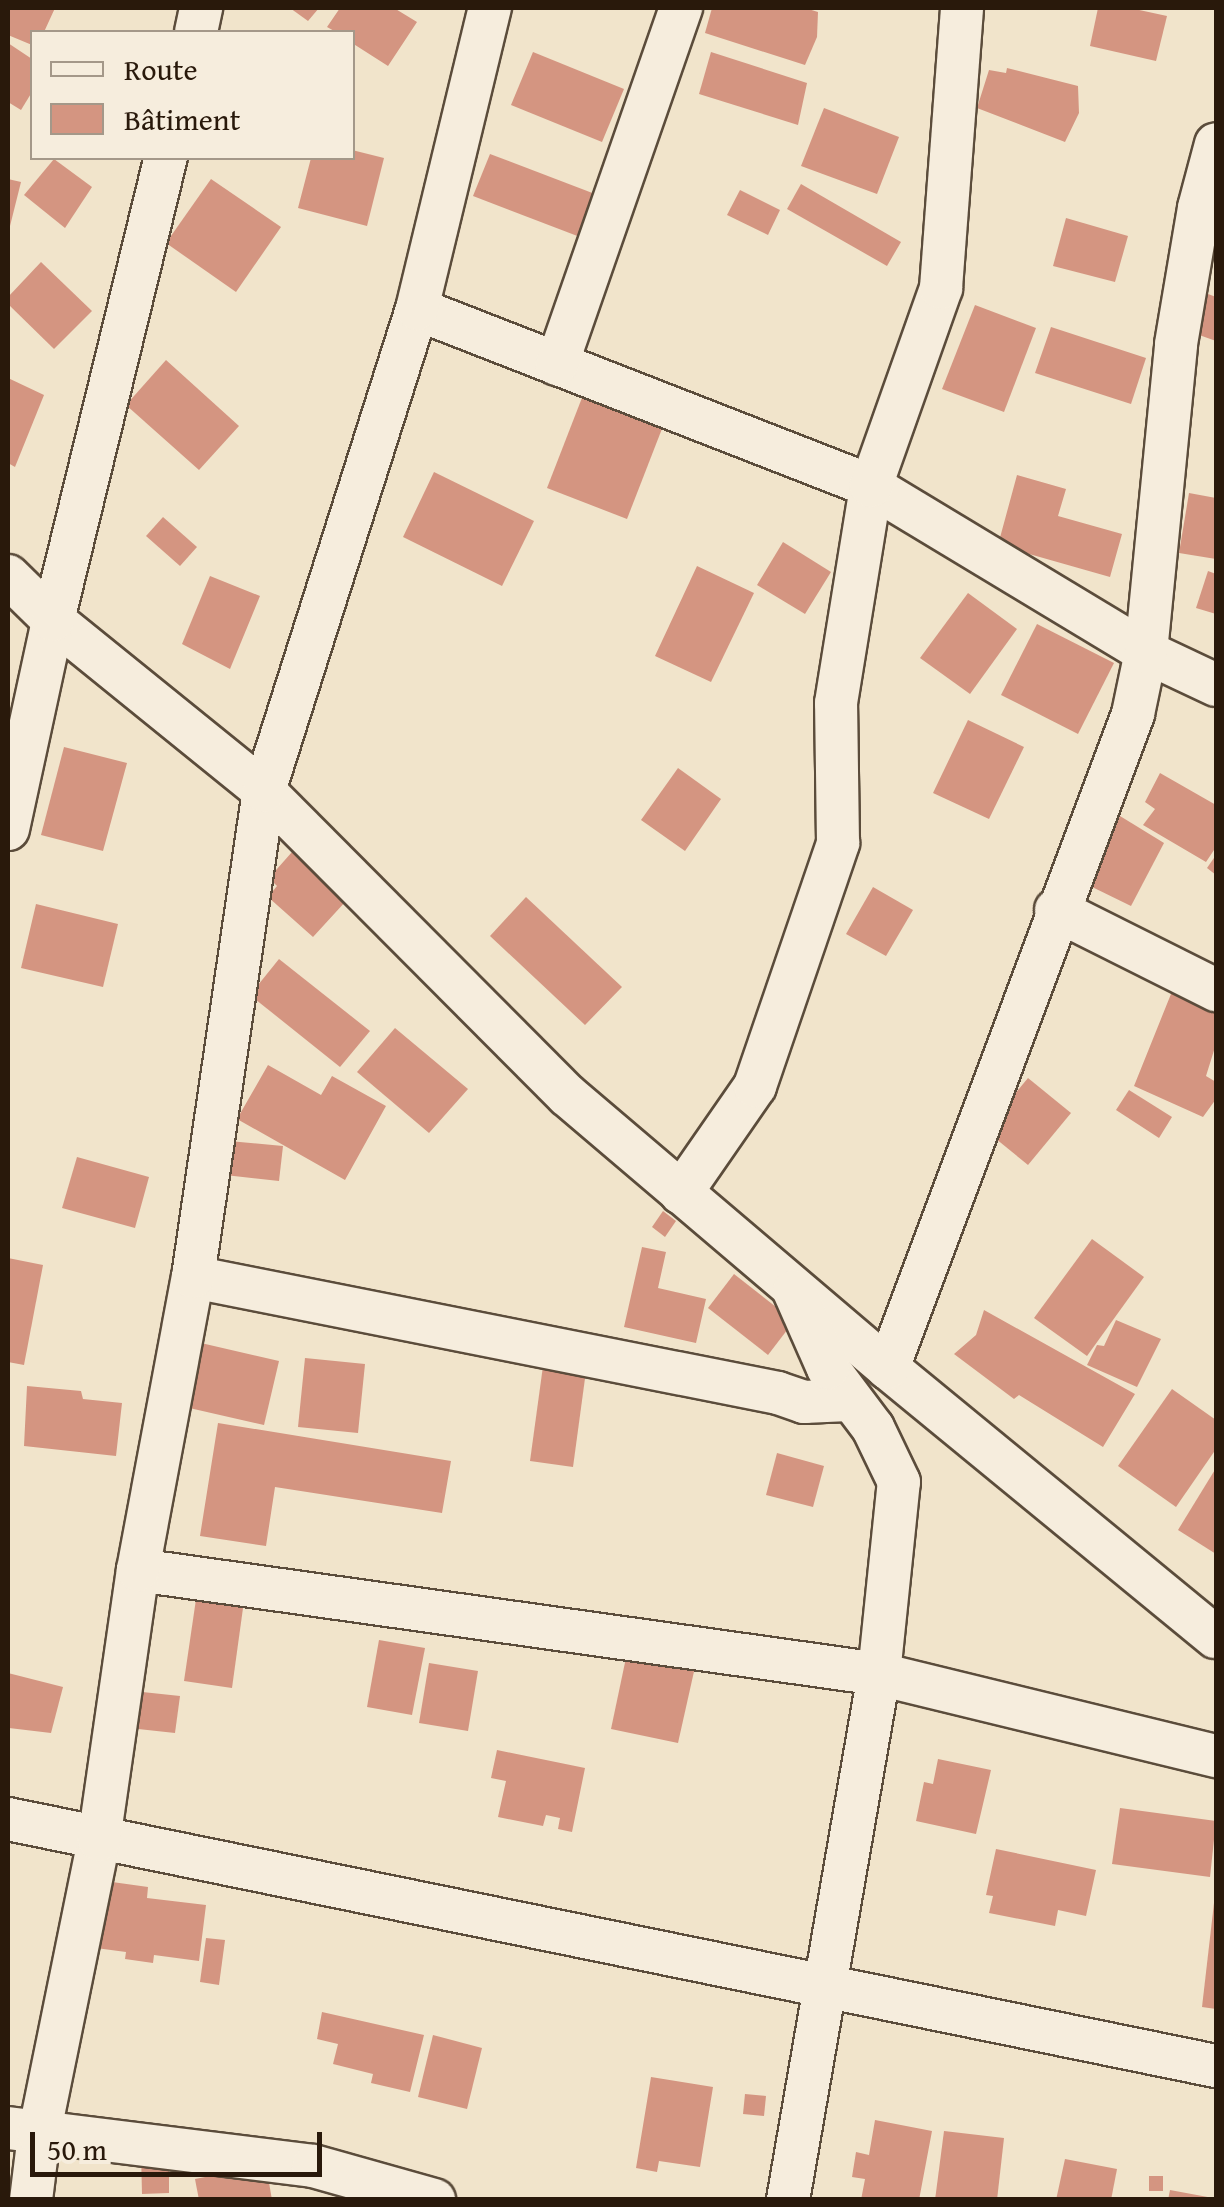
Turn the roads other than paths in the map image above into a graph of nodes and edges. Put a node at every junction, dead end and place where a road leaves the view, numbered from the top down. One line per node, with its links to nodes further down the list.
1 (490, 8): 6 (street)
2 (681, 8): 7 (street)
3 (962, 8): 8 (street)
4 (1216, 144): 11 (street)
5 (166, 160): 10 (street)
6 (417, 309): 7 (street); 13 (street)
7 (557, 364): 8 (street)
8 (871, 486): 11 (street); 17 (street)
9 (8, 576): 10 (street)
10 (52, 620): 13 (street); 14 (street)
11 (1146, 652): 12 (street); 15 (street)
12 (1216, 686)
13 (264, 792): 17 (street); 18 (street)
14 (8, 829)
15 (1056, 910): 16 (street); 20 (street)
16 (1216, 990)
17 (681, 1193): 19 (street)
18 (193, 1277): 21 (street); 22 (street)
19 (792, 1286): 20 (street); 21 (street)
20 (888, 1368): 23 (street)
21 (848, 1400): 24 (street)
22 (138, 1570): 24 (street); 27 (street)
23 (1216, 1637)
24 (879, 1674): 25 (street); 28 (street)
25 (1216, 1756)
26 (8, 1818): 27 (street)
27 (99, 1840): 28 (street); 30 (street)
28 (826, 1988): 29 (street); 34 (street)
29 (1216, 2066)
30 (23, 2132): 31 (street); 32 (street)
31 (316, 2183): 33 (street)
32 (31, 2200)
33 (434, 2200)
34 (788, 2200)

